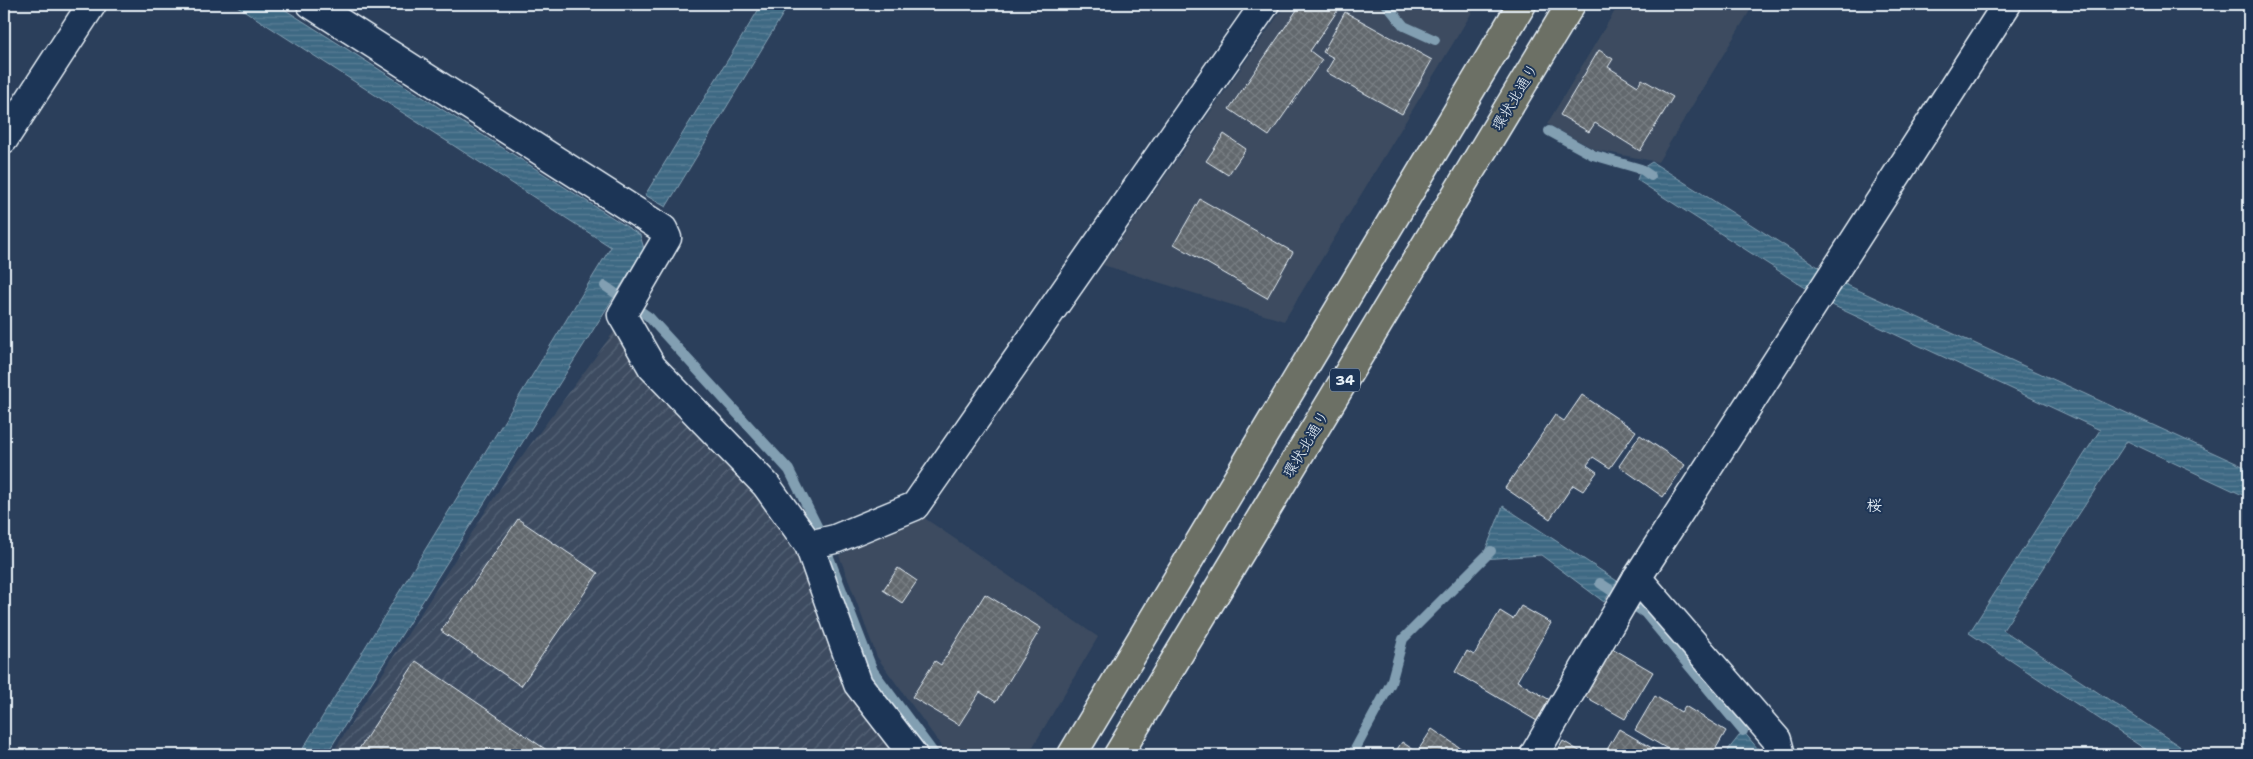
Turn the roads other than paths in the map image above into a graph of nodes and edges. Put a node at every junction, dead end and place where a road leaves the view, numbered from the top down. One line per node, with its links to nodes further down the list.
1 (92, 4): 7 (street)
2 (311, 4): 8 (street)
3 (1264, 4): 8 (street)
4 (1522, 4): 11 (highway)
5 (1571, 4): 12 (highway, 環状北通り / 34)
6 (2007, 4): 9 (street)
7 (4, 140)
8 (809, 545): 10 (street)
9 (1637, 578): 13 (street); 14 (street)
10 (914, 755)
11 (1072, 755)
12 (1118, 755)
13 (1534, 755)
14 (1781, 755)

